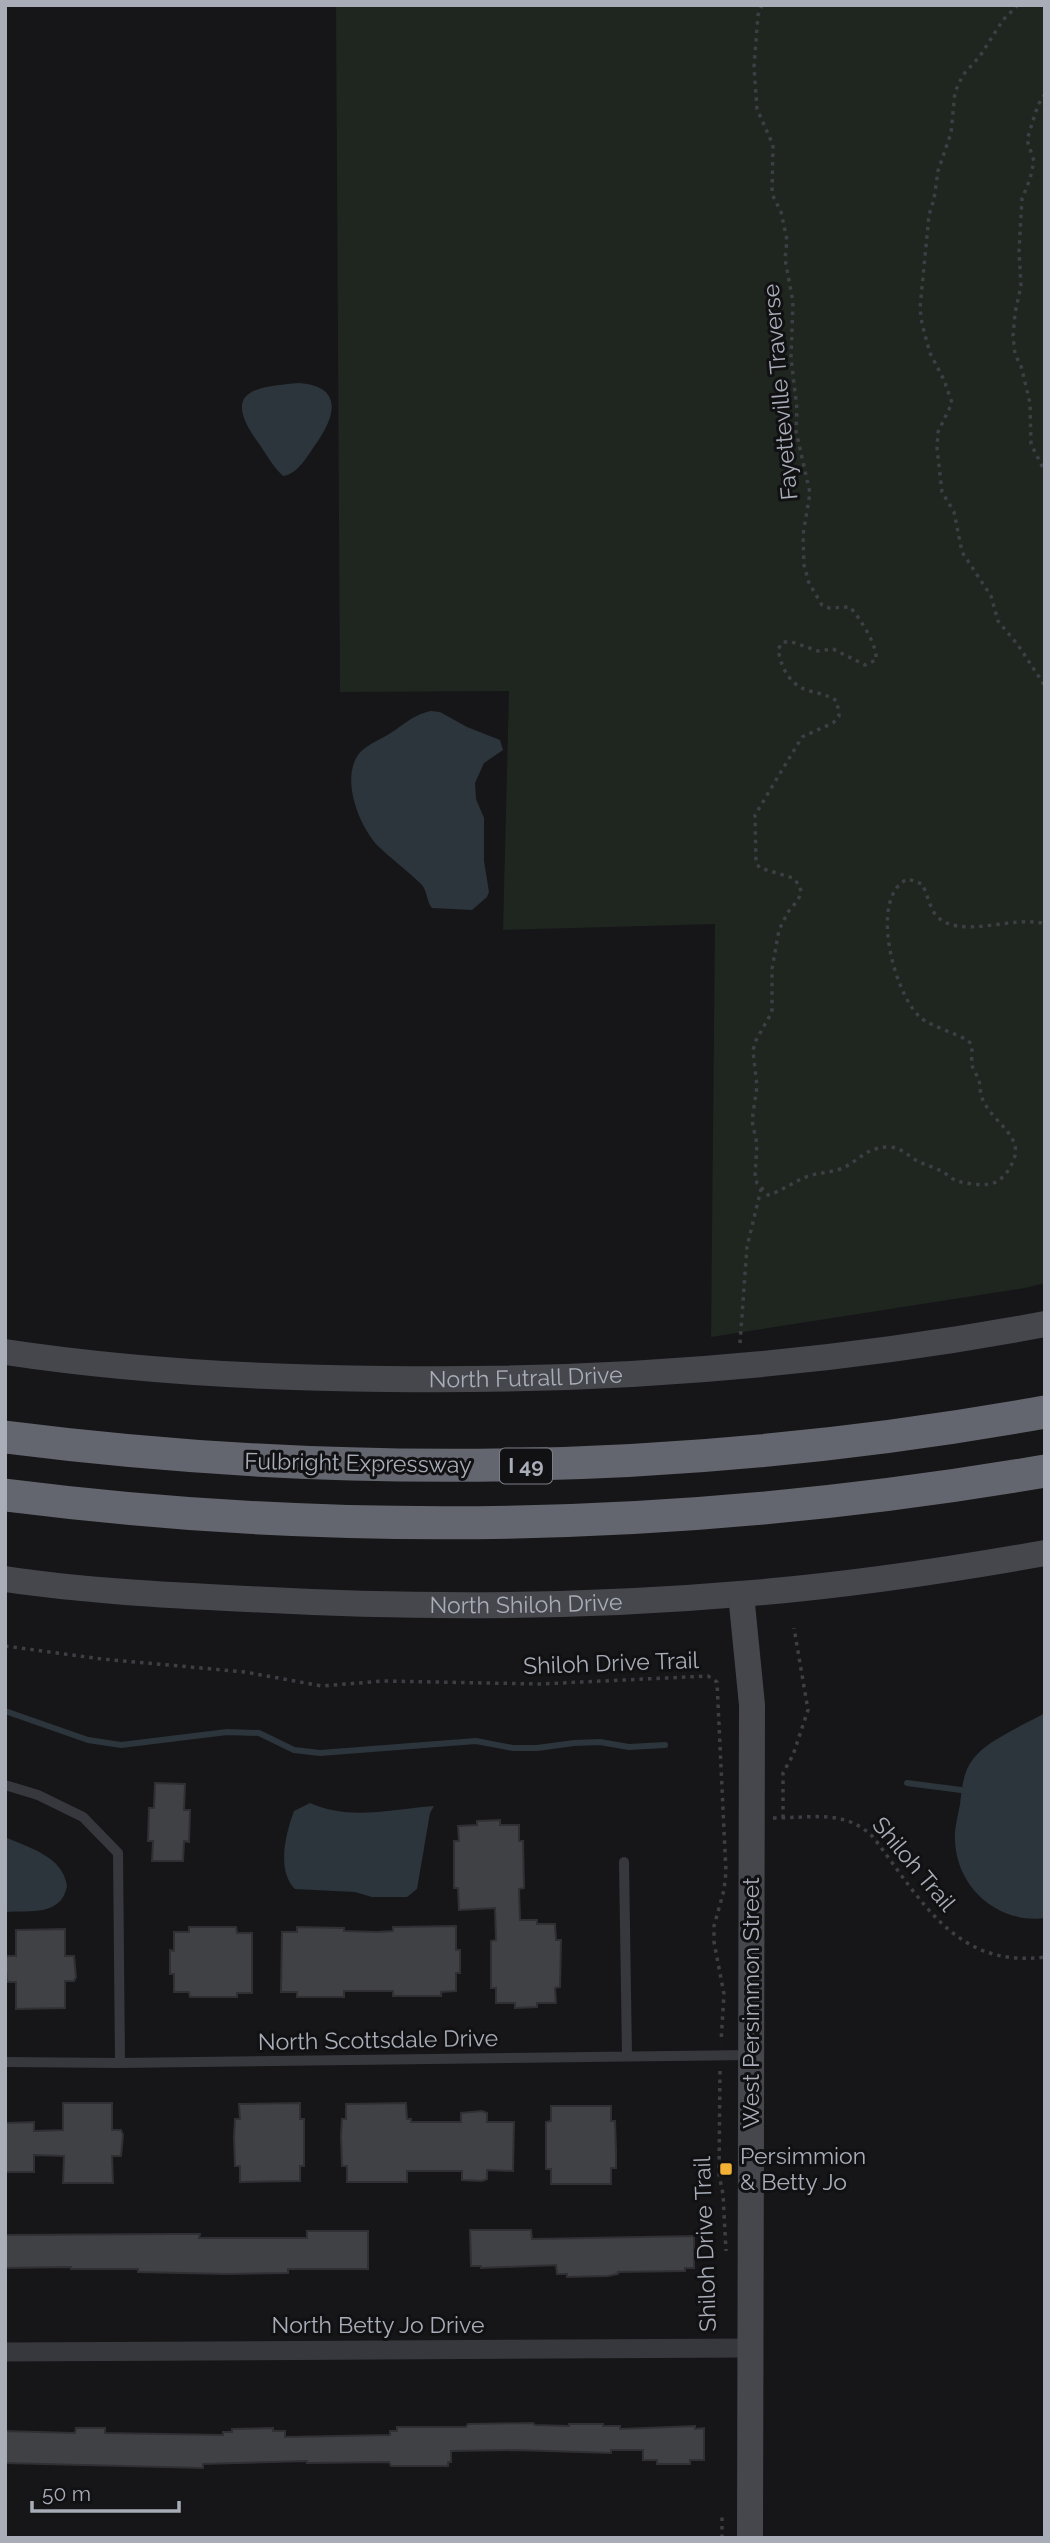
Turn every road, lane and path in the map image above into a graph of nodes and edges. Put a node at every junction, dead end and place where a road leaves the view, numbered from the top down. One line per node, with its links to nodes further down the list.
1 (762, 5): 7 (path, Fayetteville Traverse)
2 (1018, 5): 5 (path)
3 (1045, 94): 4 (path)
4 (1045, 472)
5 (1045, 686)
6 (1045, 923): 7 (path)
7 (761, 1189): 9 (path)
8 (1045, 1324): 10 (main road, North Futrall Drive)
9 (740, 1348)
10 (5, 1352)
11 (1045, 1412): 12 (highway, Fulbright Expressway / I 49)
12 (5, 1437)
13 (1045, 1471): 14 (highway)
14 (5, 1495)
15 (1045, 1553): 17 (main road, North Shiloh Drive)
16 (5, 1579): 17 (main road, North Shiloh Drive)
17 (741, 1594): 22 (main road, West Persimmon Street)
18 (794, 1628): 21 (path)
19 (5, 1646): 27 (path, Shiloh Drive Trail)
20 (5, 1785): 29 (lane)
21 (783, 1818): 22 (path, Shiloh Trail); 24 (path, Shiloh Trail)
22 (750, 1819): 25 (main road, West Persimmon Street)
23 (624, 1861): 26 (lane)
24 (1045, 1957)
25 (751, 2055): 27 (lane, North Scottsdale Drive); 31 (main road, West Persimmon Street)
26 (627, 2056): 27 (lane, North Scottsdale Drive); 29 (lane, North Scottsdale Drive)
27 (720, 2056): 30 (path, Shiloh Drive Trail)
28 (5, 2062): 29 (lane, North Scottsdale Drive)
29 (120, 2063)
30 (726, 2254)
31 (751, 2347): 32 (street, North Betty Jo Drive); 35 (main road, West Persimmon Street)
32 (5, 2352)
33 (722, 2515): 34 (path)
34 (722, 2538)
35 (750, 2538)

